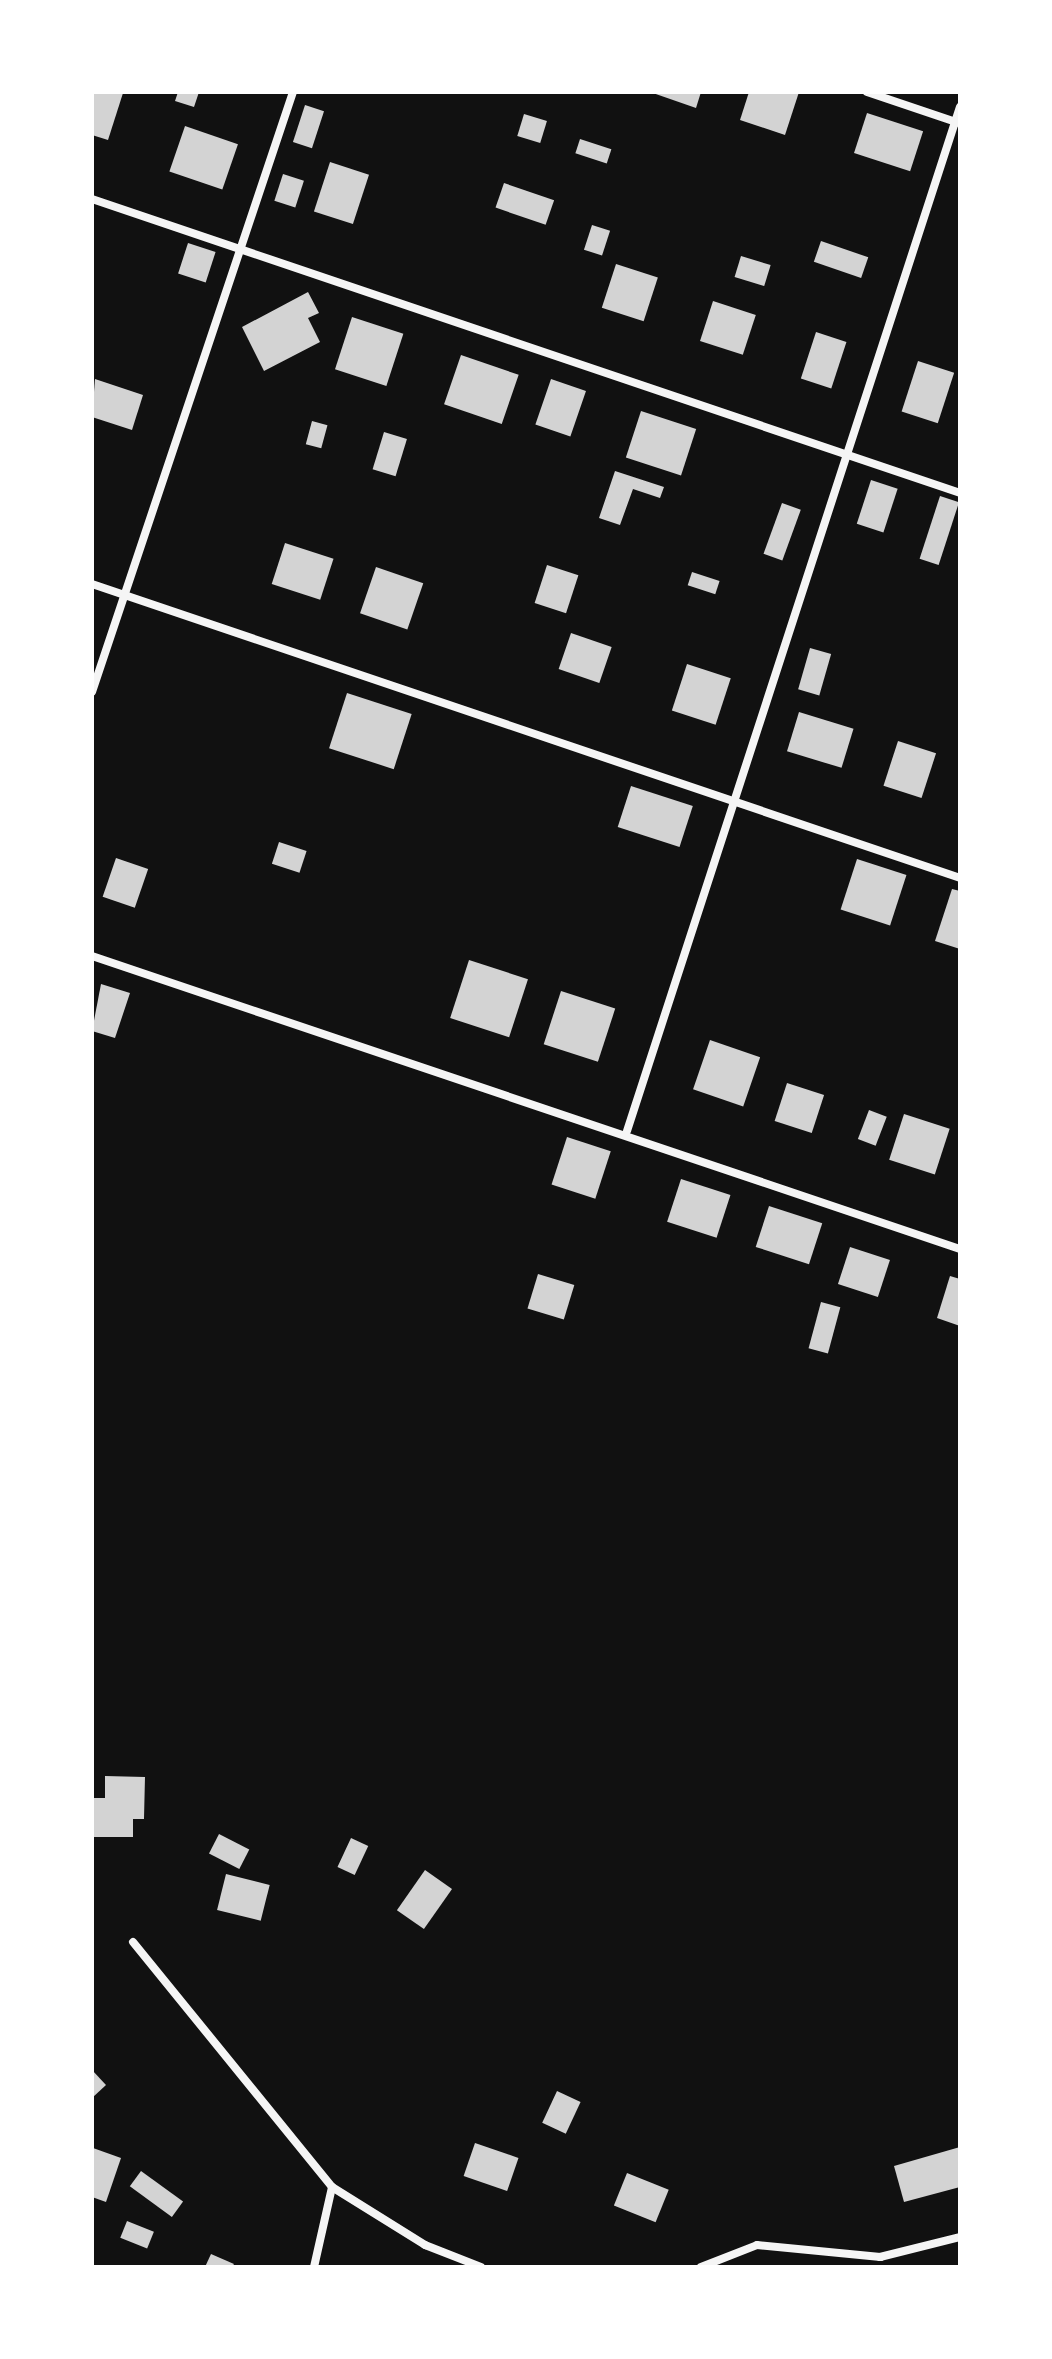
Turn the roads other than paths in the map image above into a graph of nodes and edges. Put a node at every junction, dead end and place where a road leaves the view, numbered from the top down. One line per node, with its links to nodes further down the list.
1 (293, 92): 6 (street)
2 (867, 92): 4 (street)
3 (960, 107): 4 (street)
4 (958, 123): 7 (street)
5 (92, 199): 6 (street)
6 (241, 247): 7 (street); 10 (street)
7 (846, 456): 8 (street); 12 (street)
8 (960, 493)
9 (92, 584): 10 (street)
10 (124, 595): 11 (street); 12 (street)
11 (92, 692)
12 (734, 802): 13 (street); 15 (street)
13 (960, 878)
14 (92, 956): 15 (street)
15 (627, 1131): 16 (street)
16 (960, 1249)
17 (133, 1942): 18 (street)
18 (332, 2187): 20 (street); 21 (street)
19 (960, 2237): 22 (street)
20 (314, 2267)
21 (481, 2267)
22 (701, 2267)

